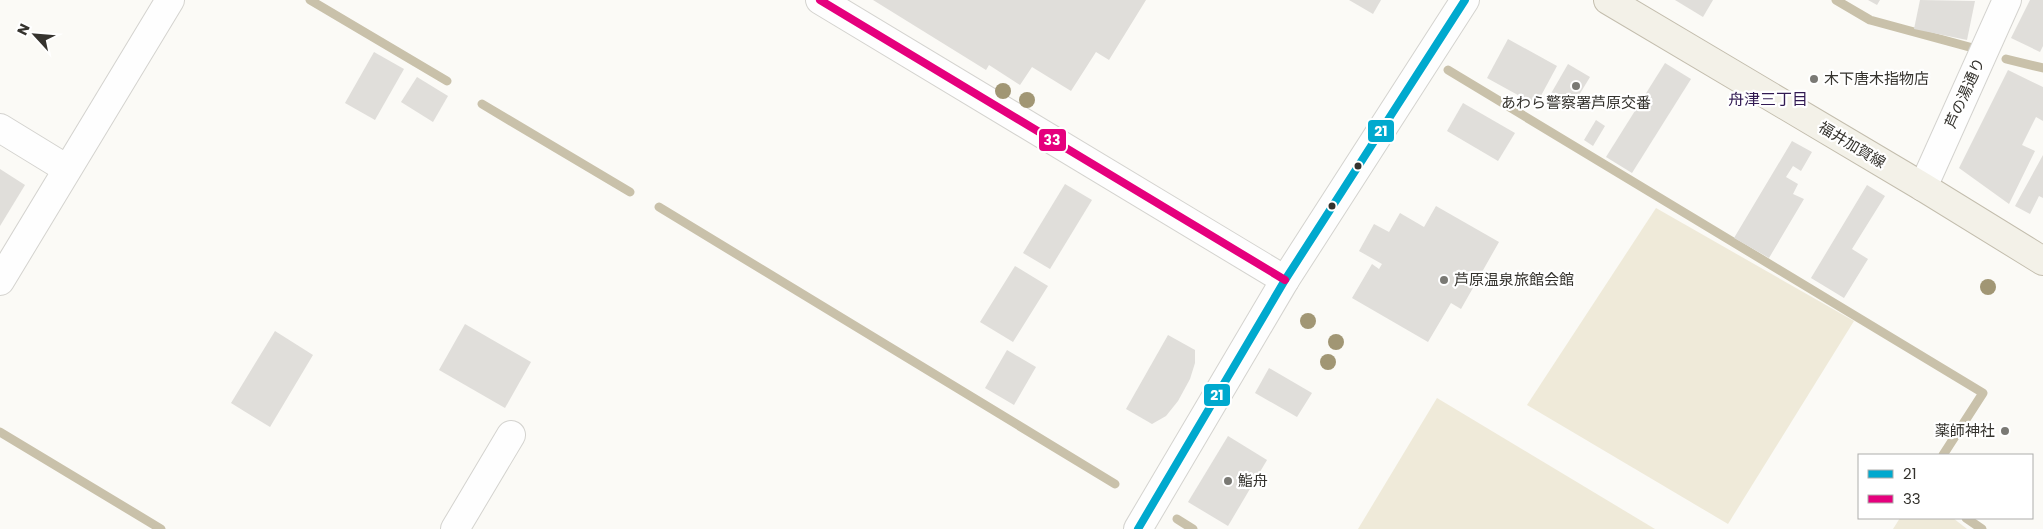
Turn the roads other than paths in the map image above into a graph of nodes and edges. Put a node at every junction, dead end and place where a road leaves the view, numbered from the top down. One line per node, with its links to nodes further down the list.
1 (170, 0): 7 (street)
2 (820, 0): 10 (street)
3 (1465, 0): 10 (street)
4 (1608, 0): 8 (main road, 福井加賀線)
5 (2007, 0): 8 (street, 芦の湯通り)
6 (0, 128): 7 (street)
7 (67, 169): 11 (street)
8 (1922, 186): 9 (main road, 福井加賀線)
9 (2043, 260)
10 (1285, 280): 14 (street)
11 (0, 281)
12 (511, 435): 13 (street)
13 (455, 529)
14 (1138, 529)

